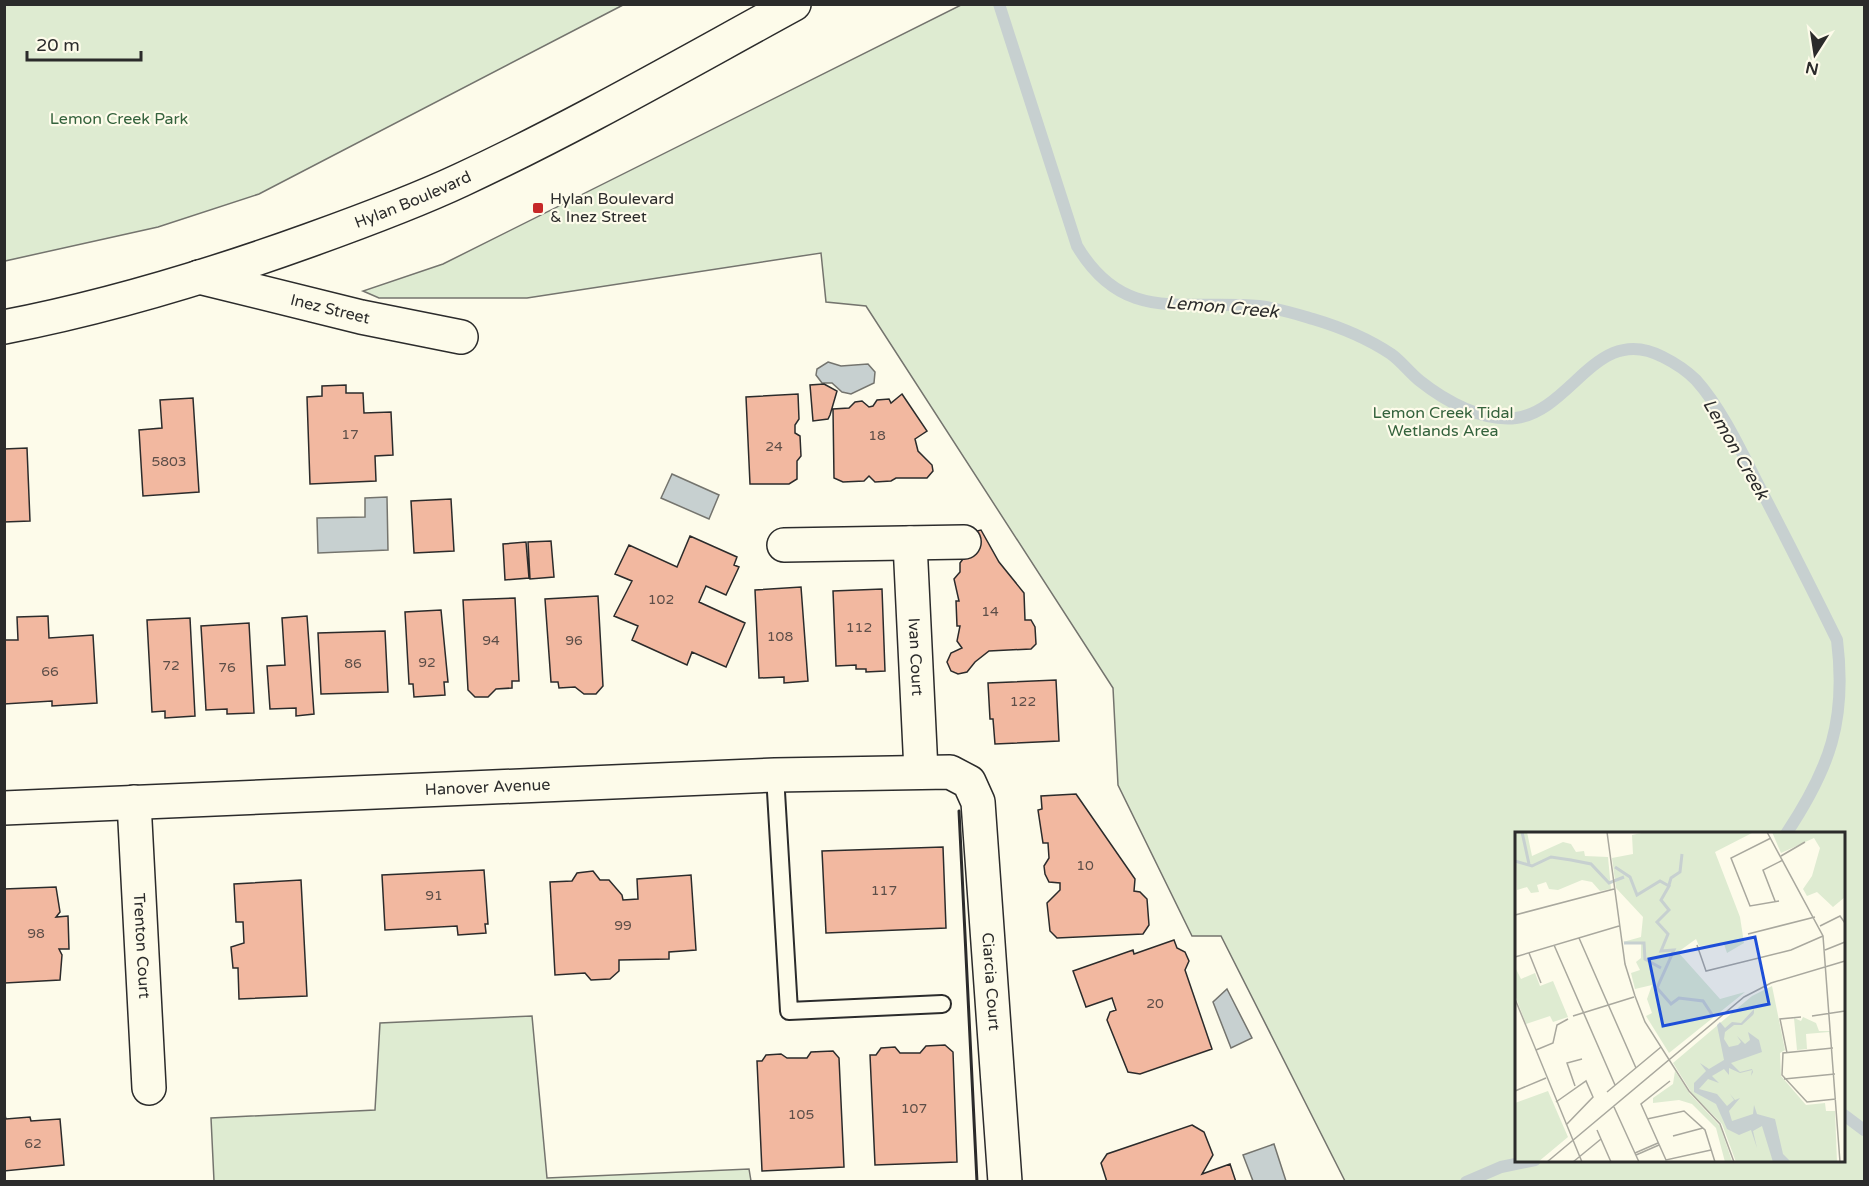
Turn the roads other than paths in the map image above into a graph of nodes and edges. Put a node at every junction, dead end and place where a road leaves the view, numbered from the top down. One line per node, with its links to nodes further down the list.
1 (794, 4): 2 (street, Hylan Boulevard)
2 (199, 277): 3 (street, Hylan Boulevard); 4 (street, Inez Street)
3 (4, 327)
4 (461, 337)
5 (964, 542): 6 (street)
6 (910, 543): 7 (street); 8 (street, Ivan Court)
7 (784, 545)
8 (921, 771): 9 (street, Hanover Avenue); 10 (street, Hanover Avenue)
9 (775, 775): 11 (street, Hanover Avenue); 13 (lane)
10 (969, 782): 15 (street, Ciarcia Court)
11 (134, 802): 12 (street, Hanover Avenue); 14 (street, Trenton Court)
12 (4, 808)
13 (942, 1004)
14 (149, 1088)
15 (1005, 1182)

